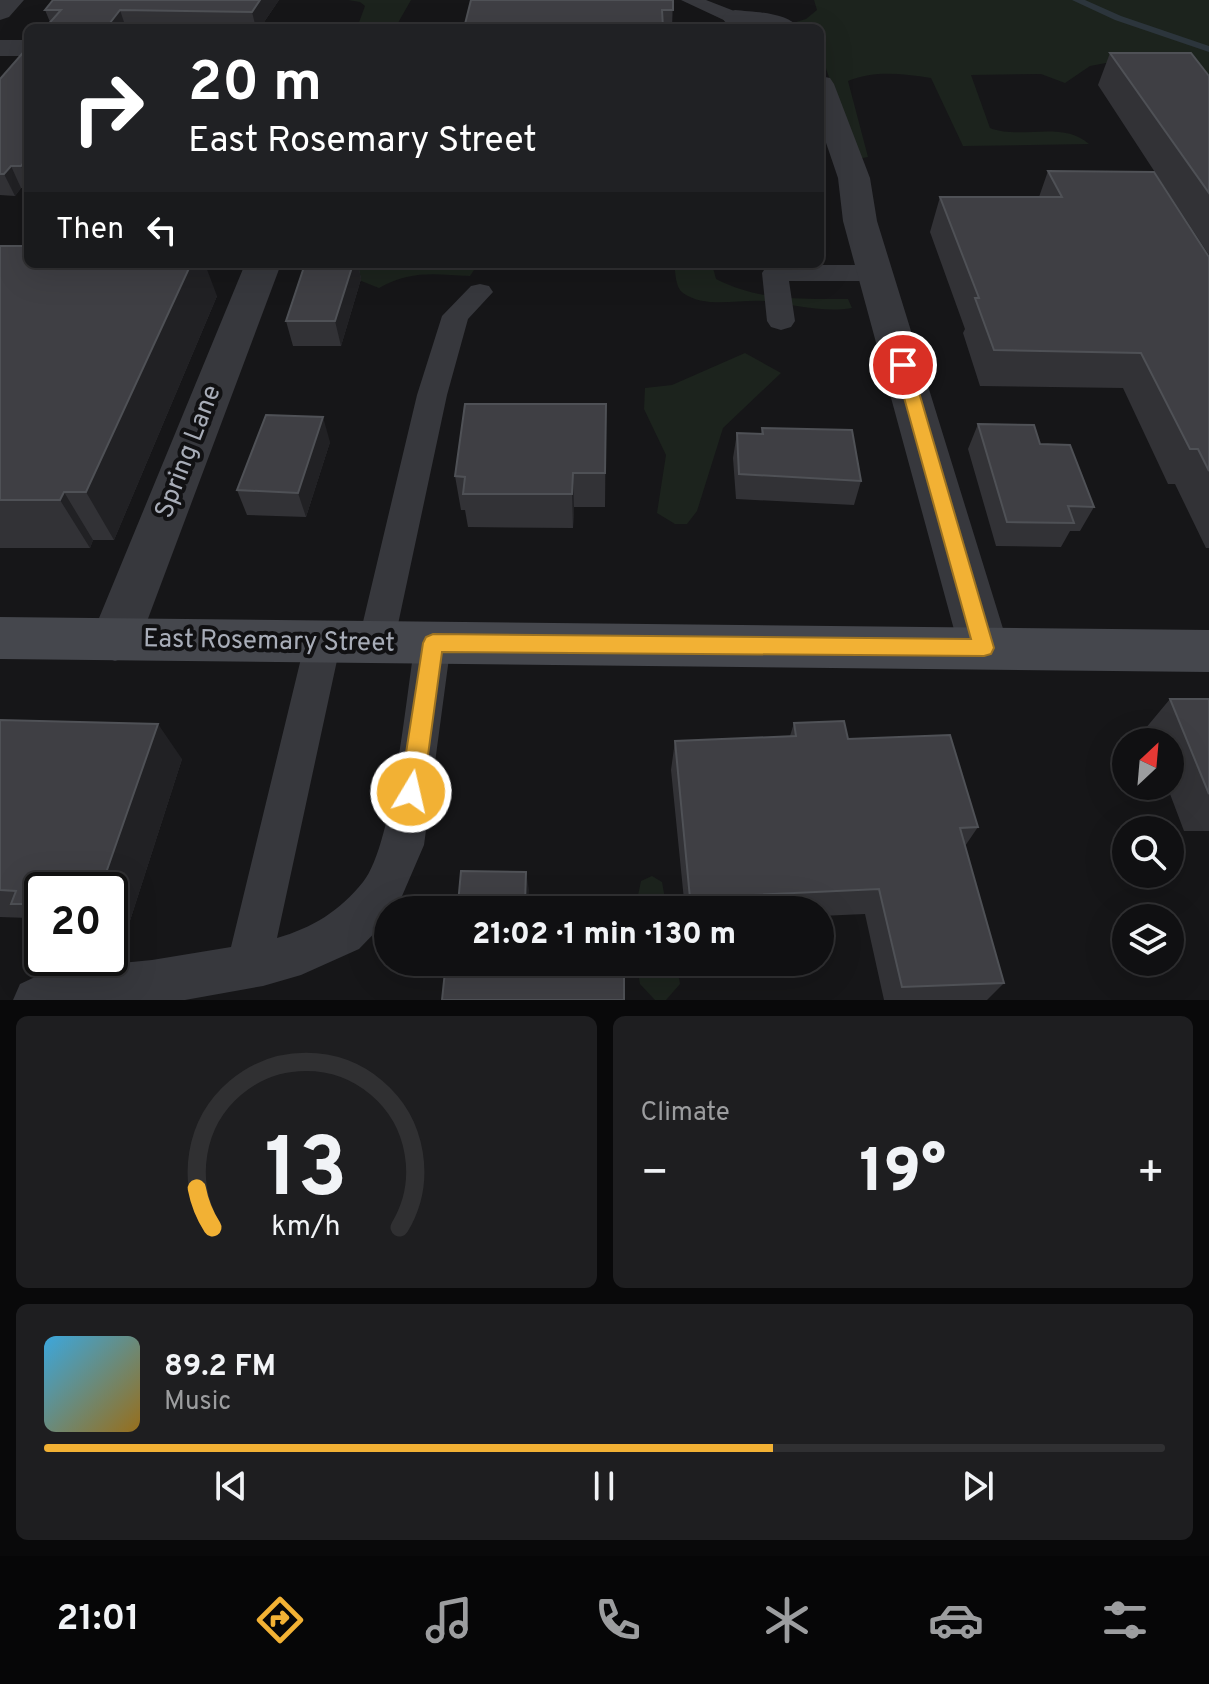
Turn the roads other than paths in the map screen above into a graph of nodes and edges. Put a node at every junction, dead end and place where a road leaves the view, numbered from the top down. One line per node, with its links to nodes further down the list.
1 (12, 0): 3 (street)
2 (690, 0): 4 (lane)
3 (0, 12)
4 (735, 18): 5 (street)
5 (774, 24)
6 (0, 48): 7 (street)
7 (24, 48)
8 (824, 95): 10 (street)
9 (261, 268): 14 (street, Spring Lane)
10 (876, 273): 12 (lane); 18 (street)
11 (480, 292): 16 (lane)
12 (781, 321)
13 (0, 638): 14 (street, East Rosemary Street)
14 (115, 640): 15 (street, East Rosemary Street)
15 (323, 642): 16 (street, East Rosemary Street); 20 (lane)
16 (376, 643): 17 (street, East Rosemary Street)
17 (433, 643): 18 (street, East Rosemary Street); 20 (lane)
18 (984, 648): 19 (street, East Rosemary Street)
19 (1209, 651)
20 (248, 967): 21 (lane)
21 (36, 1000)

